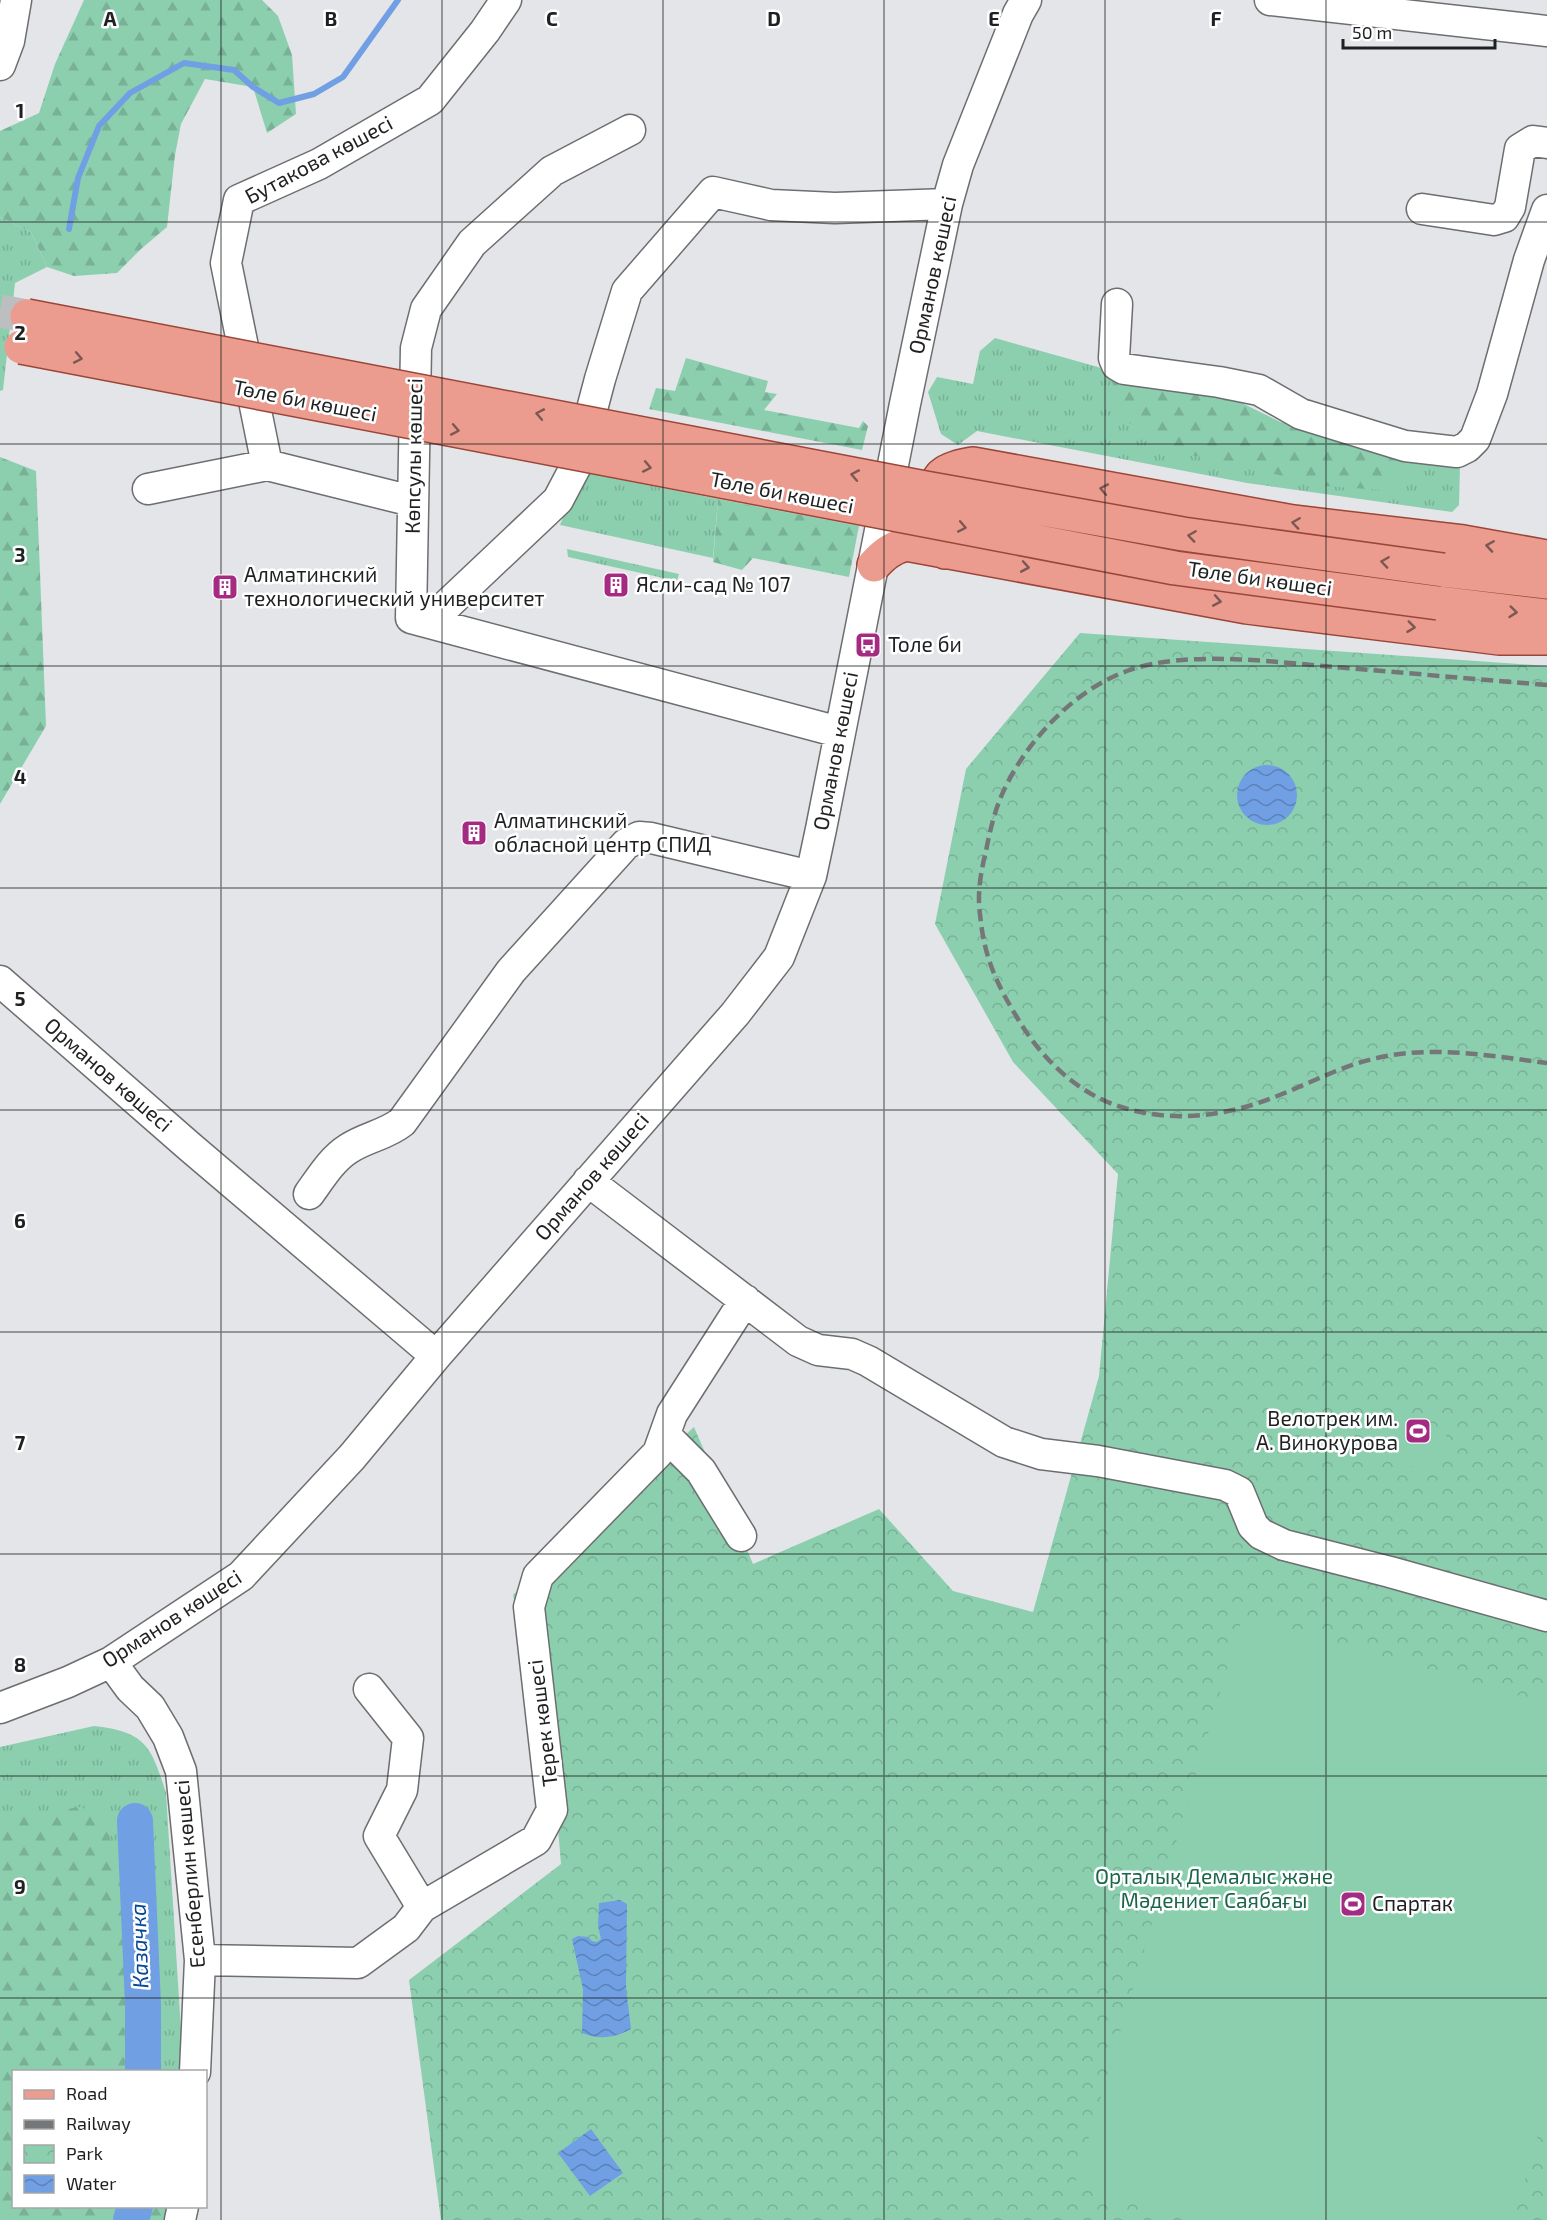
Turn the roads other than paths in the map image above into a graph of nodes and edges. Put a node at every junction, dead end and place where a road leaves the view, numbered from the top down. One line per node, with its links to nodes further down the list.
1 (16, 0): 6 (street)
2 (507, 0): 13 (street, Бутакова көшесі)
3 (1026, 0): 9 (street, Орманов көшесі)
4 (1270, 0): 5 (street)
5 (1547, 31)
6 (0, 65)
7 (630, 130): 15 (street, Көпсулы көшесі)
8 (1547, 143): 10 (street)
9 (947, 204): 18 (street, Орманов көшесі); 21 (street)
10 (1422, 209)
11 (1547, 210): 12 (street)
12 (1117, 304)
13 (267, 465): 14 (street); 15 (street)
14 (148, 489)
15 (412, 501): 21 (street, Көпсулы көшесі)
16 (945, 552): 17 (main road, one-way to 16); 18 (main road); 22 (main road, one-way to 22)
17 (1547, 557)
18 (874, 565): 23 (street, Орманов көшесі)
19 (1547, 582): 20 (main road, Төле би көшесі, one-way to 20, bridge)
20 (1547, 616)
21 (429, 622): 23 (street, Көпсулы көшесі)
22 (1547, 638)
23 (839, 732): 24 (street, Орманов көшесі)
24 (811, 876): 26 (street, Орманов көшесі); 27 (street)
25 (0, 981): 29 (street, Орманов көшесі)
26 (588, 1181): 28 (street); 29 (street, Орманов көшесі)
27 (309, 1194)
28 (745, 1300): 30 (street, Терек көшесі); 32 (street)
29 (436, 1356): 33 (street, Орманов көшесі)
30 (664, 1435): 31 (street); 36 (street, Терек көшесі)
31 (741, 1536)
32 (1547, 1616)
33 (111, 1662): 35 (street, Орманов көшесі); 37 (street, Есенберлин көшесі)
34 (369, 1689): 36 (street)
35 (0, 1708)
36 (422, 1907): 37 (street, Терек көшесі)
37 (200, 1960): 38 (street, Есенберлин көшесі)
38 (195, 2070)

